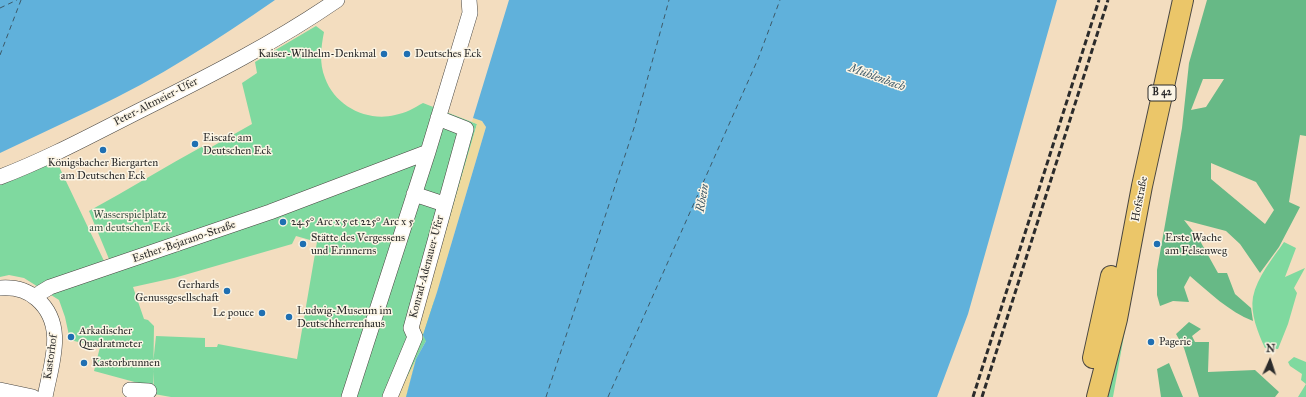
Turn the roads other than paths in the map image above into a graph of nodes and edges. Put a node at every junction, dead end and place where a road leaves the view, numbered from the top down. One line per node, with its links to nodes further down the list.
1 (337, 0): 7 (street, Peter-Altmeier-Ufer)
2 (1168, 0): 19 (main road, Hofstraße / B 42)
3 (1183, 0): 20 (main road, Hofstraße / B 42)
4 (473, 11): 5 (street)
5 (437, 123): 6 (street); 9 (street, Konrad-Adenauer-Ufer)
6 (428, 152): 8 (street); 11 (street, Esther-Bejarano-Straße)
7 (0, 178)
8 (414, 194): 9 (street, Konrad-Adenauer-Ufer); 17 (street)
9 (444, 204): 18 (street, Konrad-Adenauer-Ufer)
10 (0, 288): 11 (street)
11 (39, 296): 16 (street, Kastorhof)
12 (130, 389): 14 (street)
13 (0, 390): 15 (street)
14 (148, 391)
15 (33, 397)
16 (45, 397)
17 (349, 397)
18 (390, 397)
19 (1084, 397)
20 (1097, 397)

